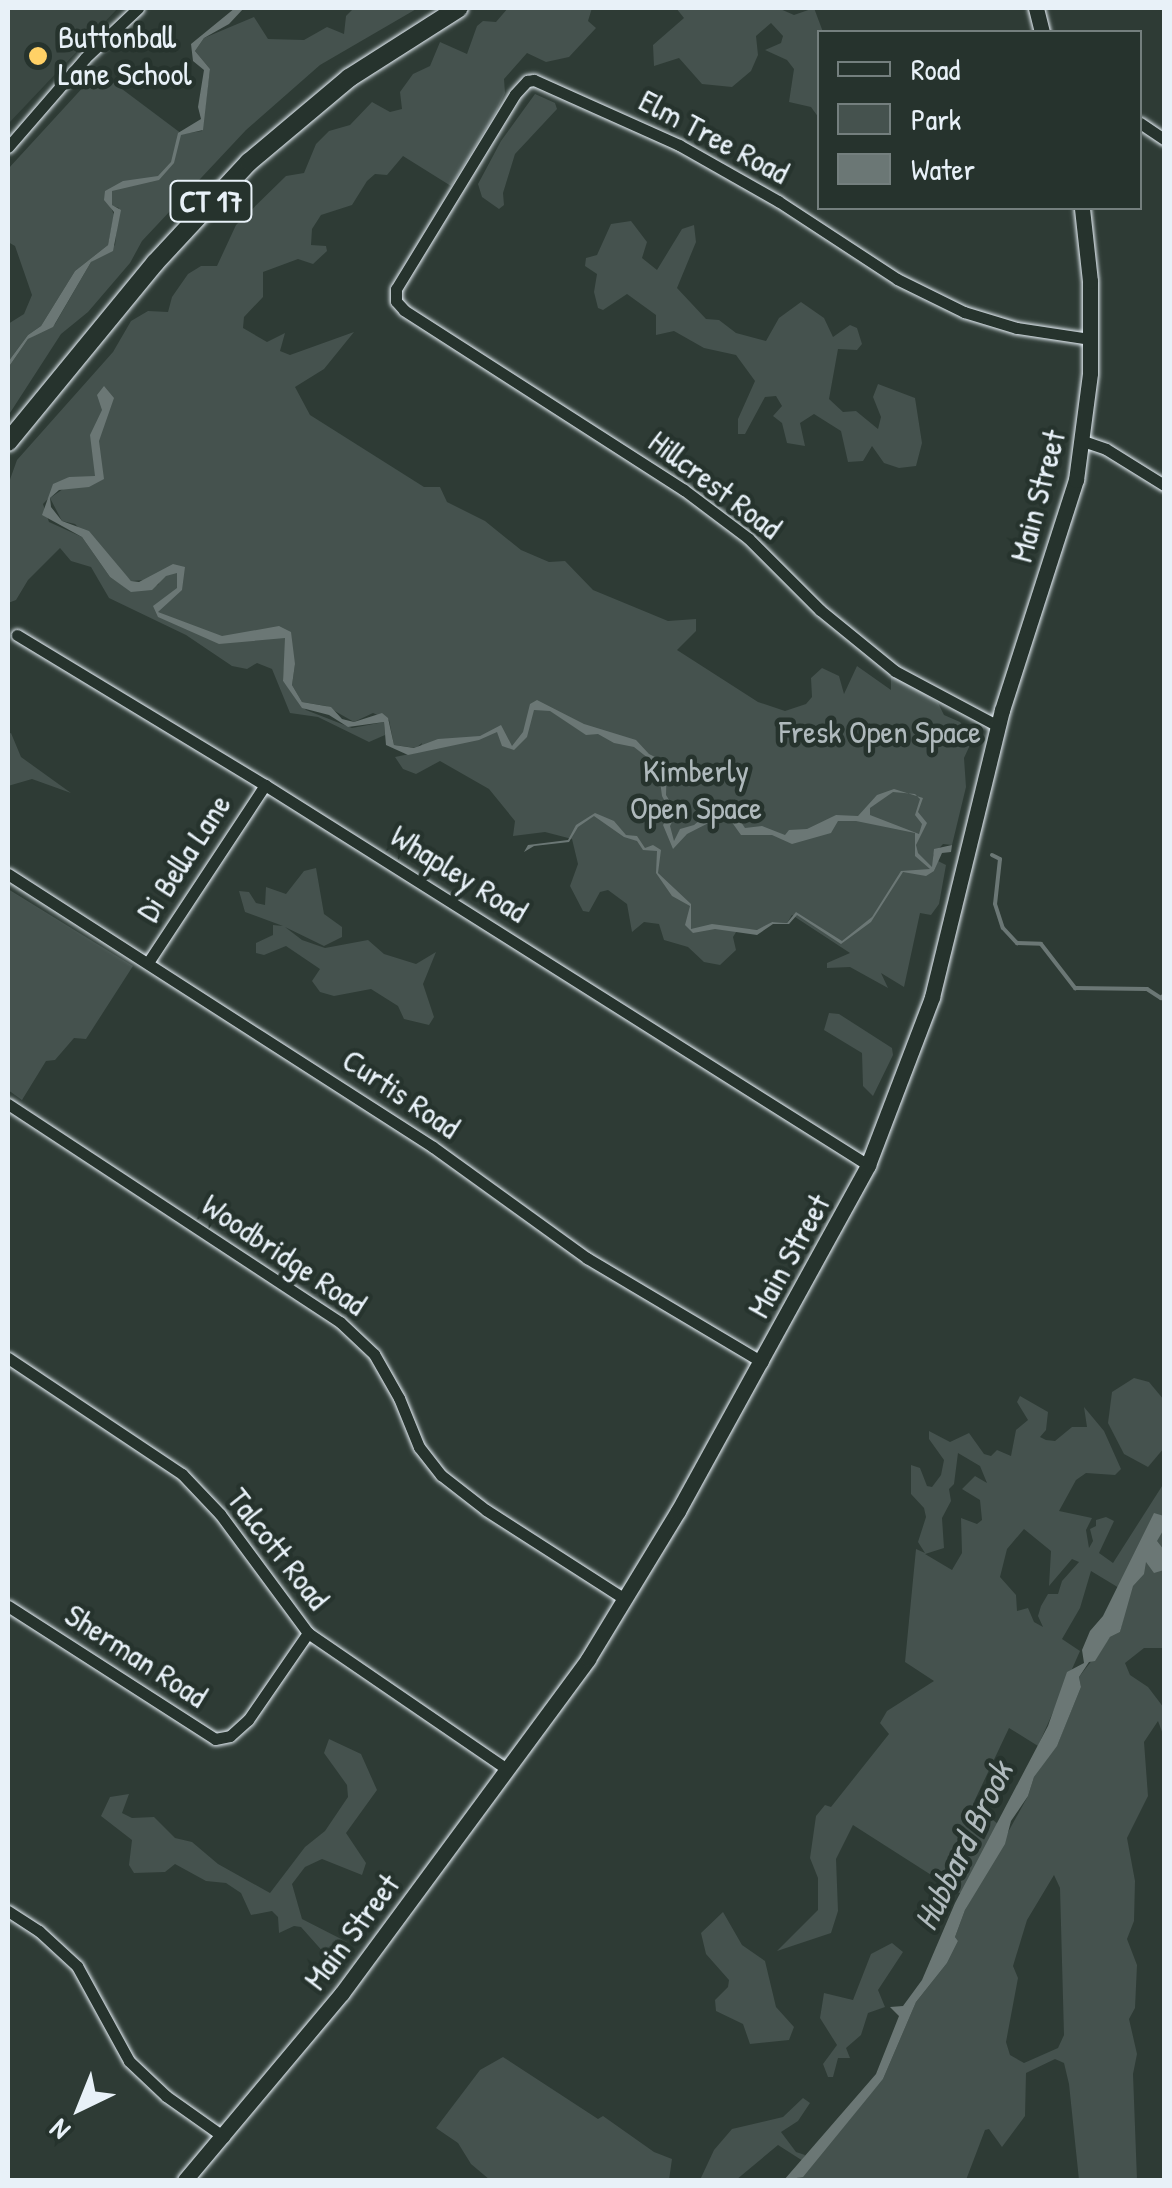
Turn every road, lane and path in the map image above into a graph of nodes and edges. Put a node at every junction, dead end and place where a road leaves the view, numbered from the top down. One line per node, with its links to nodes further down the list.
1 (138, 8): 6 (street)
2 (458, 8): 10 (main road, CT 17)
3 (526, 81): 8 (street, Elm Tree Road); 13 (street, Hillcrest Road)
4 (1142, 125): 5 (street)
5 (1164, 139)
6 (8, 148)
7 (1082, 210): 8 (main road, Main Street)
8 (1090, 339): 9 (main road, Main Street)
9 (1083, 440): 11 (street); 13 (main road, Main Street)
10 (8, 442)
11 (1164, 485)
12 (17, 635): 14 (street, Whapley Road)
13 (998, 726): 18 (main road, Main Street)
14 (265, 784): 16 (street, Di Bella Lane); 18 (street, Whapley Road)
15 (8, 874): 16 (street, Curtis Road)
16 (149, 961): 20 (street, Curtis Road)
17 (8, 1104): 21 (street, Woodbridge Road)
18 (868, 1164): 20 (main road, Main Street)
19 (8, 1358): 23 (street, Talcott Road)
20 (762, 1362): 21 (main road, Main Street)
21 (626, 1600): 24 (main road, Main Street)
22 (8, 1606): 23 (street, Sherman Road)
23 (308, 1634): 24 (street, Talcott Road)
24 (508, 1770): 26 (main road, Main Street)
25 (8, 1911): 26 (street)
26 (224, 2137): 27 (main road, Main Street)
27 (185, 2180)

